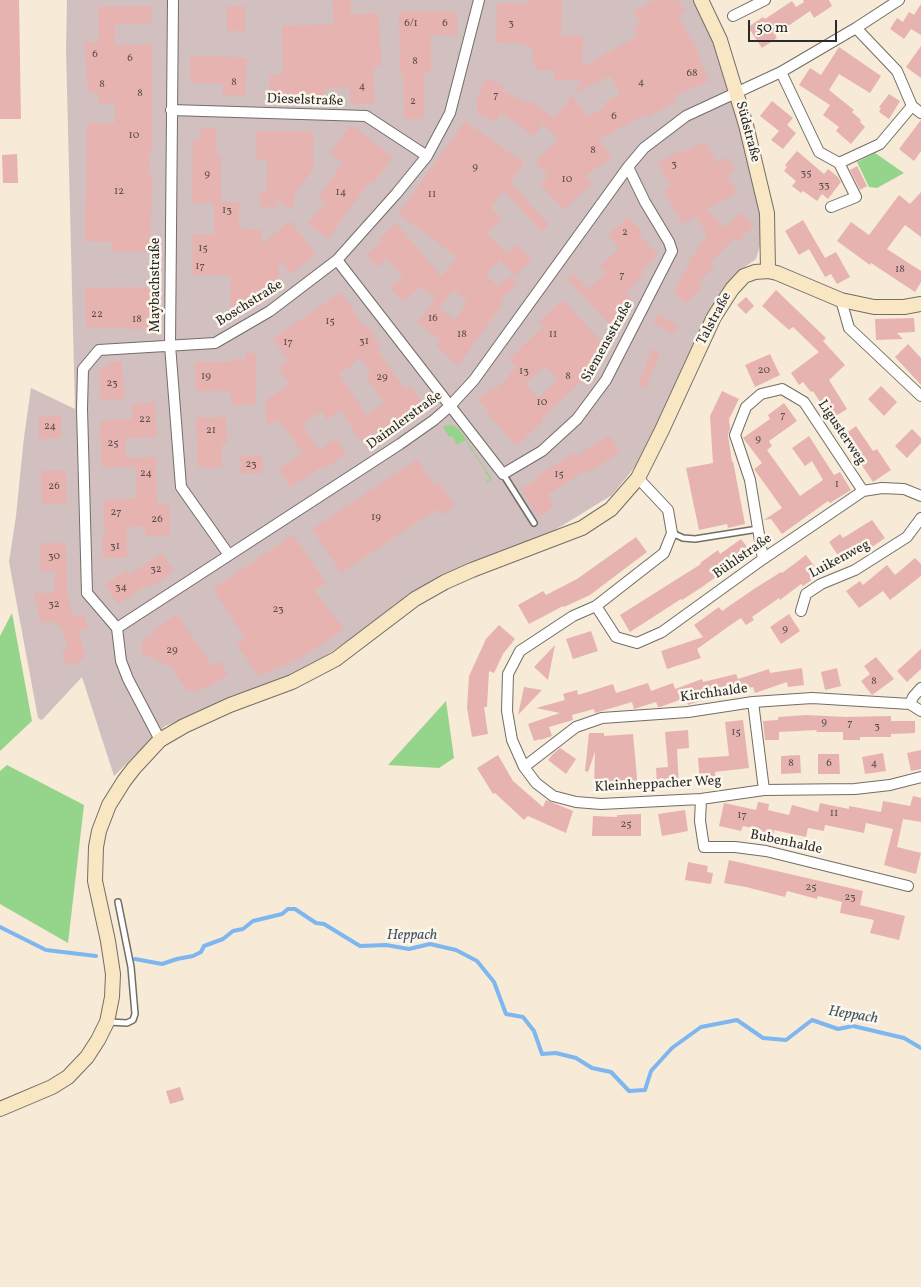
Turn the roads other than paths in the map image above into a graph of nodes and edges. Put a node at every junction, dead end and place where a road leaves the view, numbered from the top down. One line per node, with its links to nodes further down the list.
1 (173, 0): 11 (street, Maybachstraße)
2 (478, 0): 13 (street, Boschstraße)
3 (701, 0): 9 (street, Südstraße)
4 (764, 0): 6 (street)
5 (899, 0): 7 (street)
6 (732, 16)
7 (856, 28): 8 (street); 10 (street)
8 (781, 72): 9 (street, Daimlerstraße); 14 (street)
9 (736, 92): 15 (street, Daimlerstraße); 18 (street, Südstraße)
10 (912, 106): 12 (street); 14 (street)
11 (171, 110): 13 (street, Dieselstraße); 21 (street, Maybachstraße)
12 (921, 113)
13 (427, 156): 17 (street, Boschstraße)
14 (839, 162): 16 (street)
15 (628, 167): 23 (street, Daimlerstraße); 24 (street, Siemensstraße)
16 (831, 207)
17 (337, 260): 21 (street, Boschstraße); 23 (street)
18 (768, 271): 19 (street); 25 (street, Talstraße)
19 (841, 300): 20 (street); 22 (street)
20 (921, 304)
21 (170, 345): 32 (street, Maybachstraße); 36 (street, Boschstraße)
22 (921, 396)
23 (450, 406): 24 (street); 32 (street, Daimlerstraße)
24 (503, 474): 29 (lane)
25 (638, 478): 31 (street); 41 (street, Talstraße)
26 (864, 490): 27 (street); 30 (street, Ligusterweg); 33 (street, Bühlstraße)
27 (921, 496)
28 (921, 518): 35 (street, Luikenweg)
29 (534, 524)
30 (758, 529): 31 (lane); 33 (street, Ligusterweg)
31 (672, 533): 34 (street, Kleinheppacher Weg)
32 (229, 555): 36 (street, Daimlerstraße)
33 (763, 559): 34 (street, Bühlstraße)
34 (596, 606): 42 (street, Kleinheppacher Weg)
35 (801, 611)
36 (117, 628): 41 (street)
37 (921, 688): 39 (street)
38 (753, 702): 39 (street, Kirchhalde); 42 (street, Kirchhalde); 44 (street)
39 (910, 704): 40 (street)
40 (921, 712)
41 (160, 740): 48 (street, Talstraße)
42 (524, 767): 45 (street, Kleinheppacher Weg)
43 (921, 777): 44 (street, Kleinheppacher Weg)
44 (764, 790): 45 (street, Kleinheppacher Weg)
45 (701, 799): 46 (street, Bubenhalde)
46 (908, 886)
47 (118, 902): 48 (lane)
48 (107, 1022): 49 (street, Talstraße)
49 (0, 1109)

